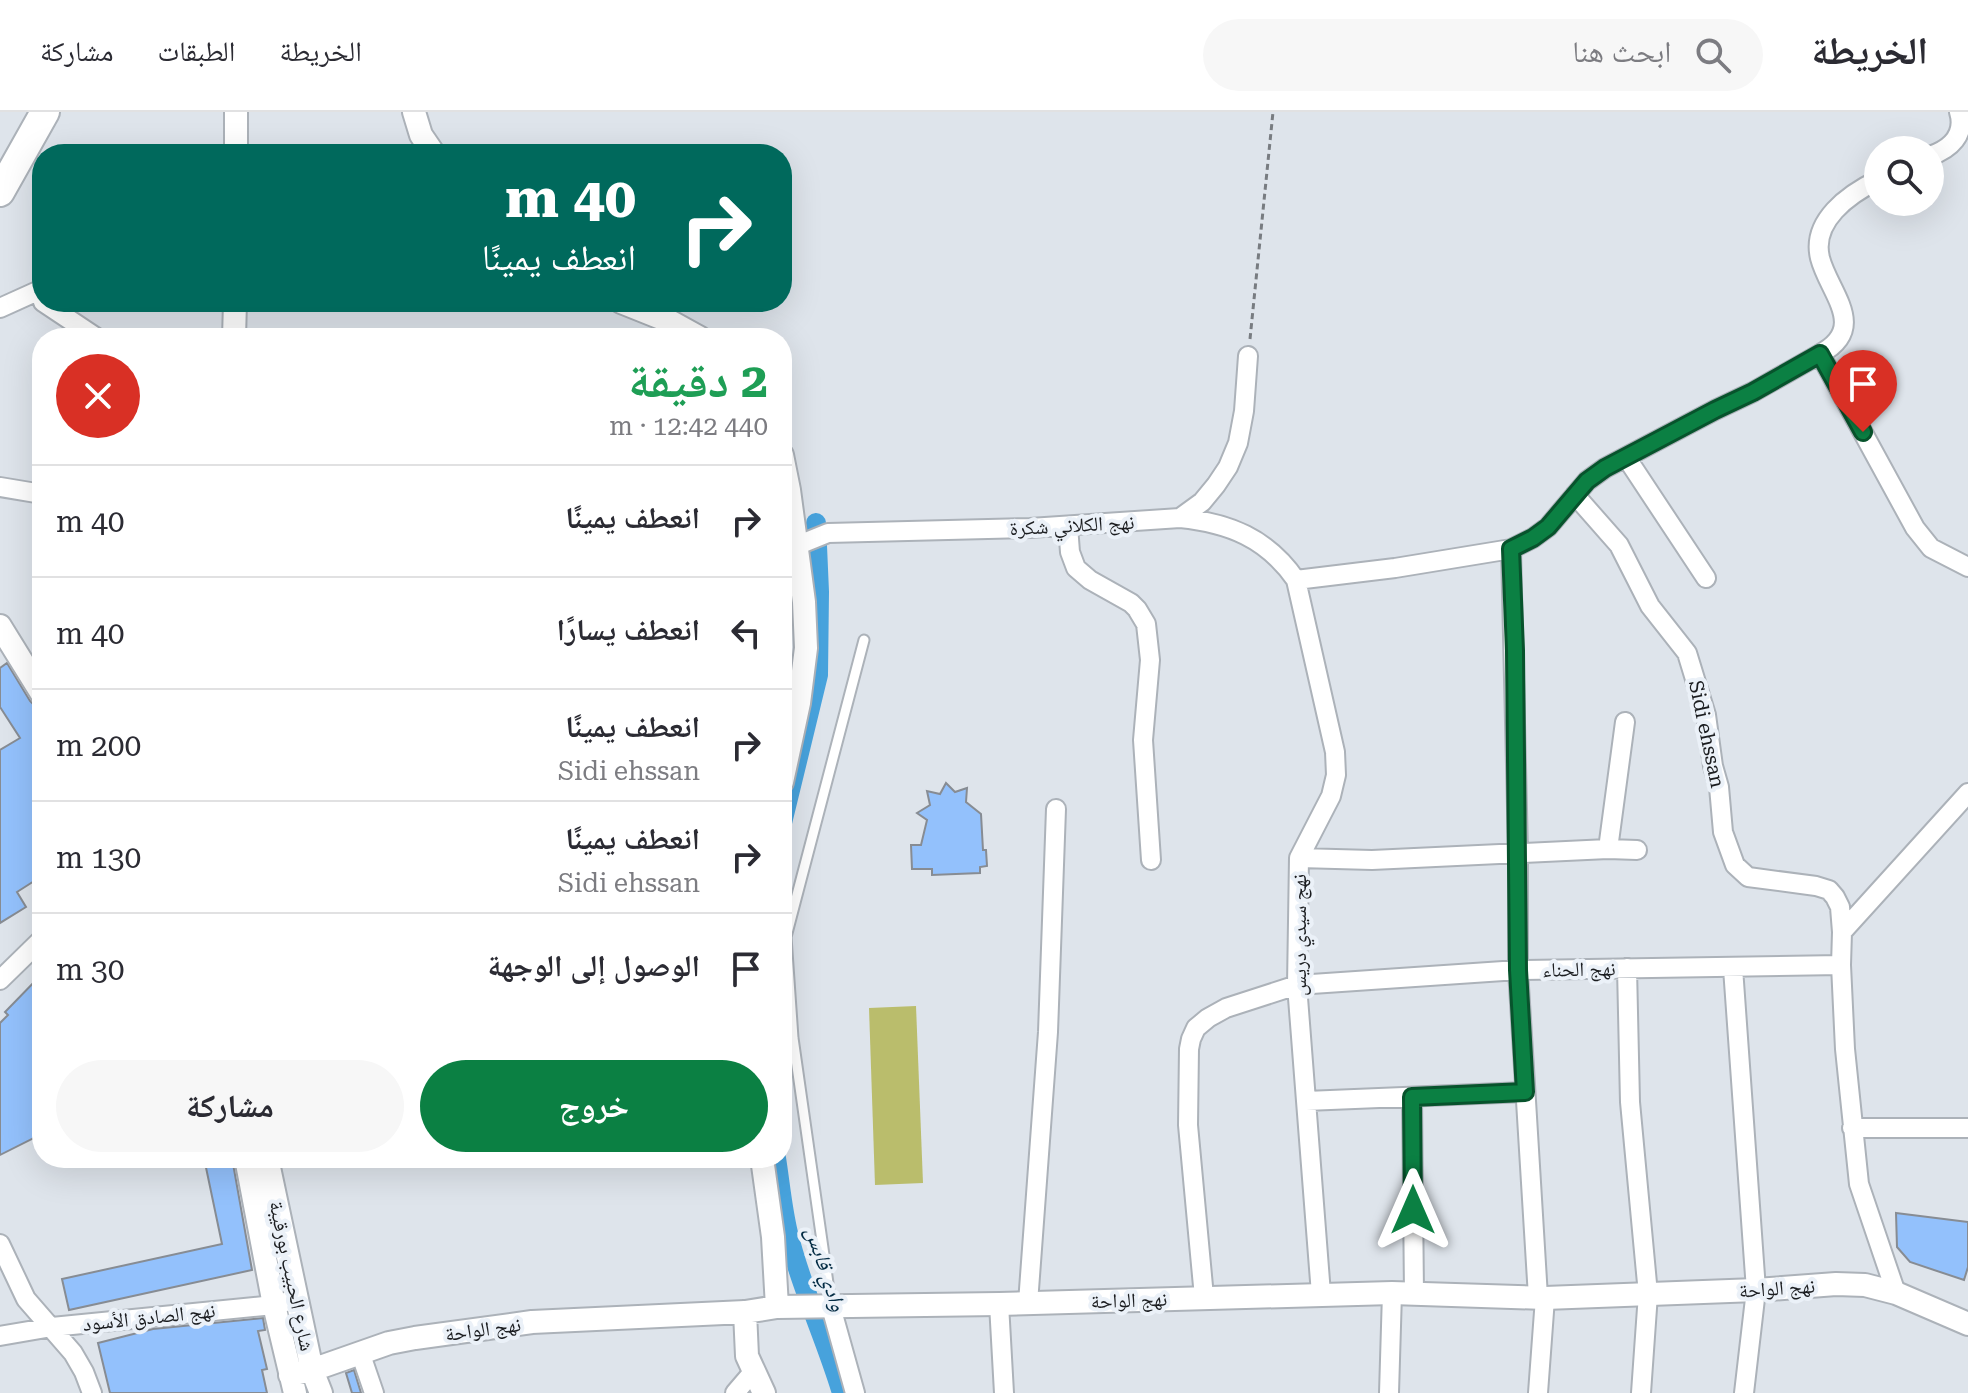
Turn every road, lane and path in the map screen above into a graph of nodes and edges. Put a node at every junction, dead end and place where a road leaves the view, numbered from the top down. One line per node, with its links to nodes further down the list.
1 (45, 112): 10 (main road)
2 (236, 112): 6 (street)
3 (414, 112): 7 (street)
4 (1273, 112): 18 (path)
5 (1959, 112): 8 (street)
6 (236, 144)
7 (427, 144)
8 (1944, 151)
9 (1864, 188): 17 (street)
10 (0, 192)
11 (32, 299): 12 (street)
12 (0, 308)
13 (60, 312): 15 (street)
14 (646, 312): 16 (street)
15 (83, 328)
16 (682, 328)
17 (1820, 354): 19 (street); 28 (street)
18 (1248, 356): 23 (street)
19 (1626, 457): 22 (street); 29 (street)
20 (0, 487): 21 (street)
21 (32, 492)
22 (1575, 495): 26 (street); 44 (street, Sidi ehssan)
23 (1180, 518): 24 (street, نهج الكلاني شكرة); 30 (street, نهج سيدي دريس)
24 (1068, 526): 25 (street, نهج الكلاني شكرة); 42 (street)
25 (792, 544)
26 (1511, 549): 30 (street); 40 (street)
27 (792, 556): 35 (street)
28 (1968, 567)
29 (1706, 578)
30 (1296, 580): 41 (street, نهج سيدي دريس)
31 (0, 626): 33 (street)
32 (864, 640): 43 (lane)
33 (32, 678)
34 (1625, 722): 38 (street)
35 (792, 736)
36 (1968, 793): 44 (street)
37 (1056, 809): 70 (street)
38 (1608, 849): 39 (street); 40 (street)
39 (1637, 850)
40 (1518, 852): 41 (street); 49 (street)
41 (1299, 858): 51 (street, نهج سيدي دريس)
42 (1151, 860)
43 (792, 914)
44 (1842, 932): 46 (street, Sidi ehssan)
45 (32, 949): 50 (street)
46 (1841, 965): 48 (street, نهج الحناء); 56 (street, Sidi ehssan)
47 (1627, 968): 48 (street, نهج الحناء); 49 (street, نهج الحناء); 66 (street)
48 (1733, 968): 62 (street)
49 (1518, 970): 51 (street, نهج الحناء); 53 (street)
50 (0, 980)
51 (1297, 985): 55 (street, نهج سيدي دريس); 67 (street, نهج الحناء)
52 (792, 1024): 74 (lane)
53 (1525, 1092): 54 (street); 68 (street)
54 (1412, 1097): 55 (street); 65 (street)
55 (1306, 1101): 64 (street, نهج سيدي دريس)
56 (1852, 1128): 57 (street); 63 (street, Sidi ehssan)
57 (1968, 1128)
58 (248, 1168): 72 (street, شارع الحبيب بورقيبة)
59 (269, 1168): 69 (street, شارع الحبيب بورقيبة)
60 (763, 1168): 73 (street)
61 (0, 1244): 77 (street)
62 (1756, 1290): 63 (street, نهج الواحة); 66 (street, نهج الواحة); 93 (street)
63 (1896, 1293): 76 (street, نهج الواحة)
64 (1321, 1294): 65 (street, نهج الواحة); 67 (street, نهج الواحة)
65 (1403, 1294): 68 (street, نهج الواحة); 90 (street)
66 (1648, 1294): 68 (street, نهج الواحة); 92 (street)
67 (1204, 1297): 70 (street, نهج الواحة)
68 (1542, 1297): 91 (street)
69 (297, 1299): 72 (street, نهج الصادق الأسود); 80 (street, شارع الحبيب بورقيبة)
70 (1028, 1303): 71 (street, نهج الواحة)
71 (999, 1304): 74 (street, نهج الواحة); 89 (street)
72 (274, 1305): 77 (street, نهج الصادق الأسود); 82 (street, شارع الحبيب بورقيبة)
73 (777, 1307): 74 (street, نهج الواحة); 75 (street, نهج الواحة)
74 (831, 1307): 88 (street)
75 (745, 1312): 79 (street, نهج الواحة); 81 (street)
76 (1968, 1324)
77 (52, 1327): 78 (street, نهج الصادق الأسود); 83 (street)
78 (0, 1336)
79 (360, 1352): 80 (street, نهج الواحة); 85 (street)
80 (312, 1370): 82 (street, نهج الواحة); 84 (street, شارع الحبيب بورقيبة)
81 (753, 1372): 86 (street); 87 (street)
82 (292, 1384)
83 (92, 1393)
84 (321, 1393)
85 (374, 1393)
86 (735, 1393)
87 (764, 1393)
88 (855, 1393)
89 (1004, 1393)
90 (1389, 1393)
91 (1538, 1393)
92 (1641, 1393)
93 (1744, 1393)

